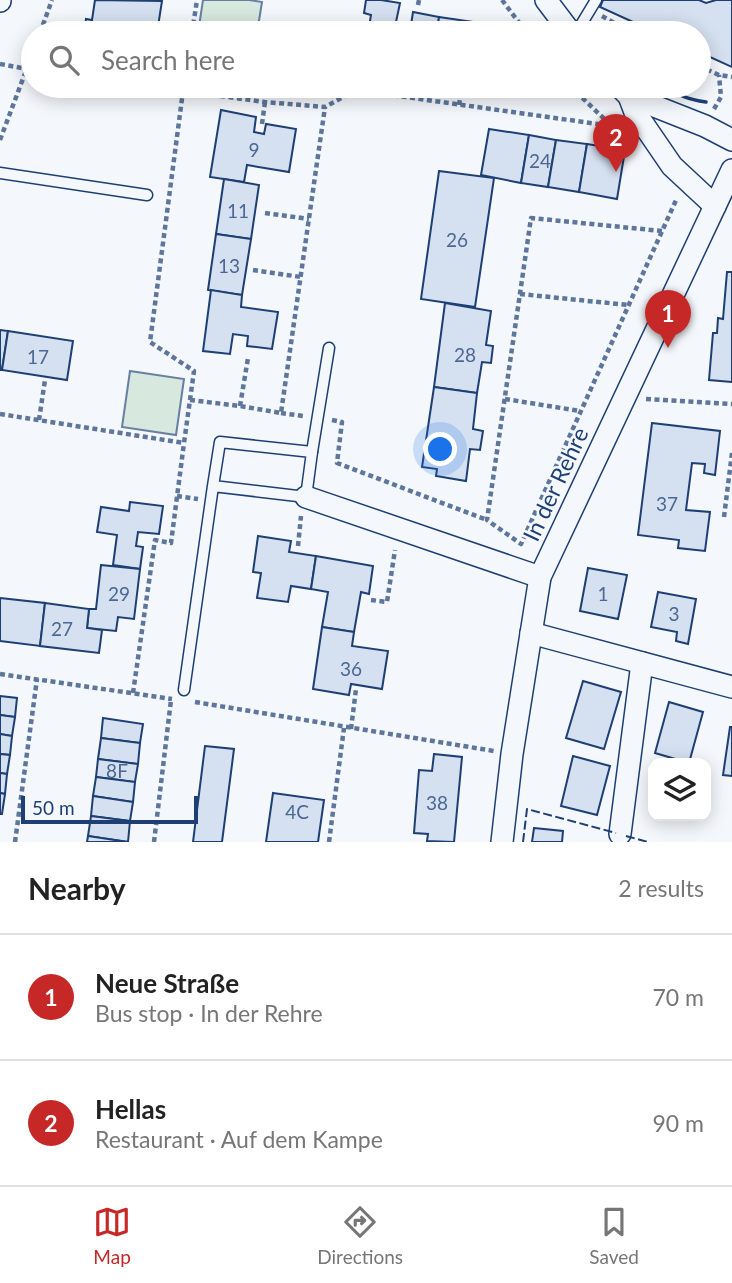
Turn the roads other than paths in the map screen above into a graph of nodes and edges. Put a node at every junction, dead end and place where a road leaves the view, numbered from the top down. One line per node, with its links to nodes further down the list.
1 (546, 0): 3 (street)
2 (594, 5): 4 (lane)
3 (564, 21)
4 (583, 21)
5 (628, 98): 11 (street)
6 (640, 98): 7 (street)
7 (732, 140)
8 (732, 170): 11 (street, In der Rehre)
9 (0, 173): 10 (lane)
10 (146, 195)
11 (715, 205): 16 (street, In der Rehre)
12 (330, 348): 13 (lane)
13 (312, 452): 14 (lane); 15 (lane)
14 (213, 485): 15 (lane); 20 (lane)
15 (304, 506): 16 (street)
16 (540, 577): 17 (street, In der Rehre)
17 (531, 633): 18 (street); 22 (street, In der Rehre)
18 (642, 663): 19 (street); 21 (street)
19 (732, 687)
20 (184, 690)
21 (620, 834)
22 (502, 842)

